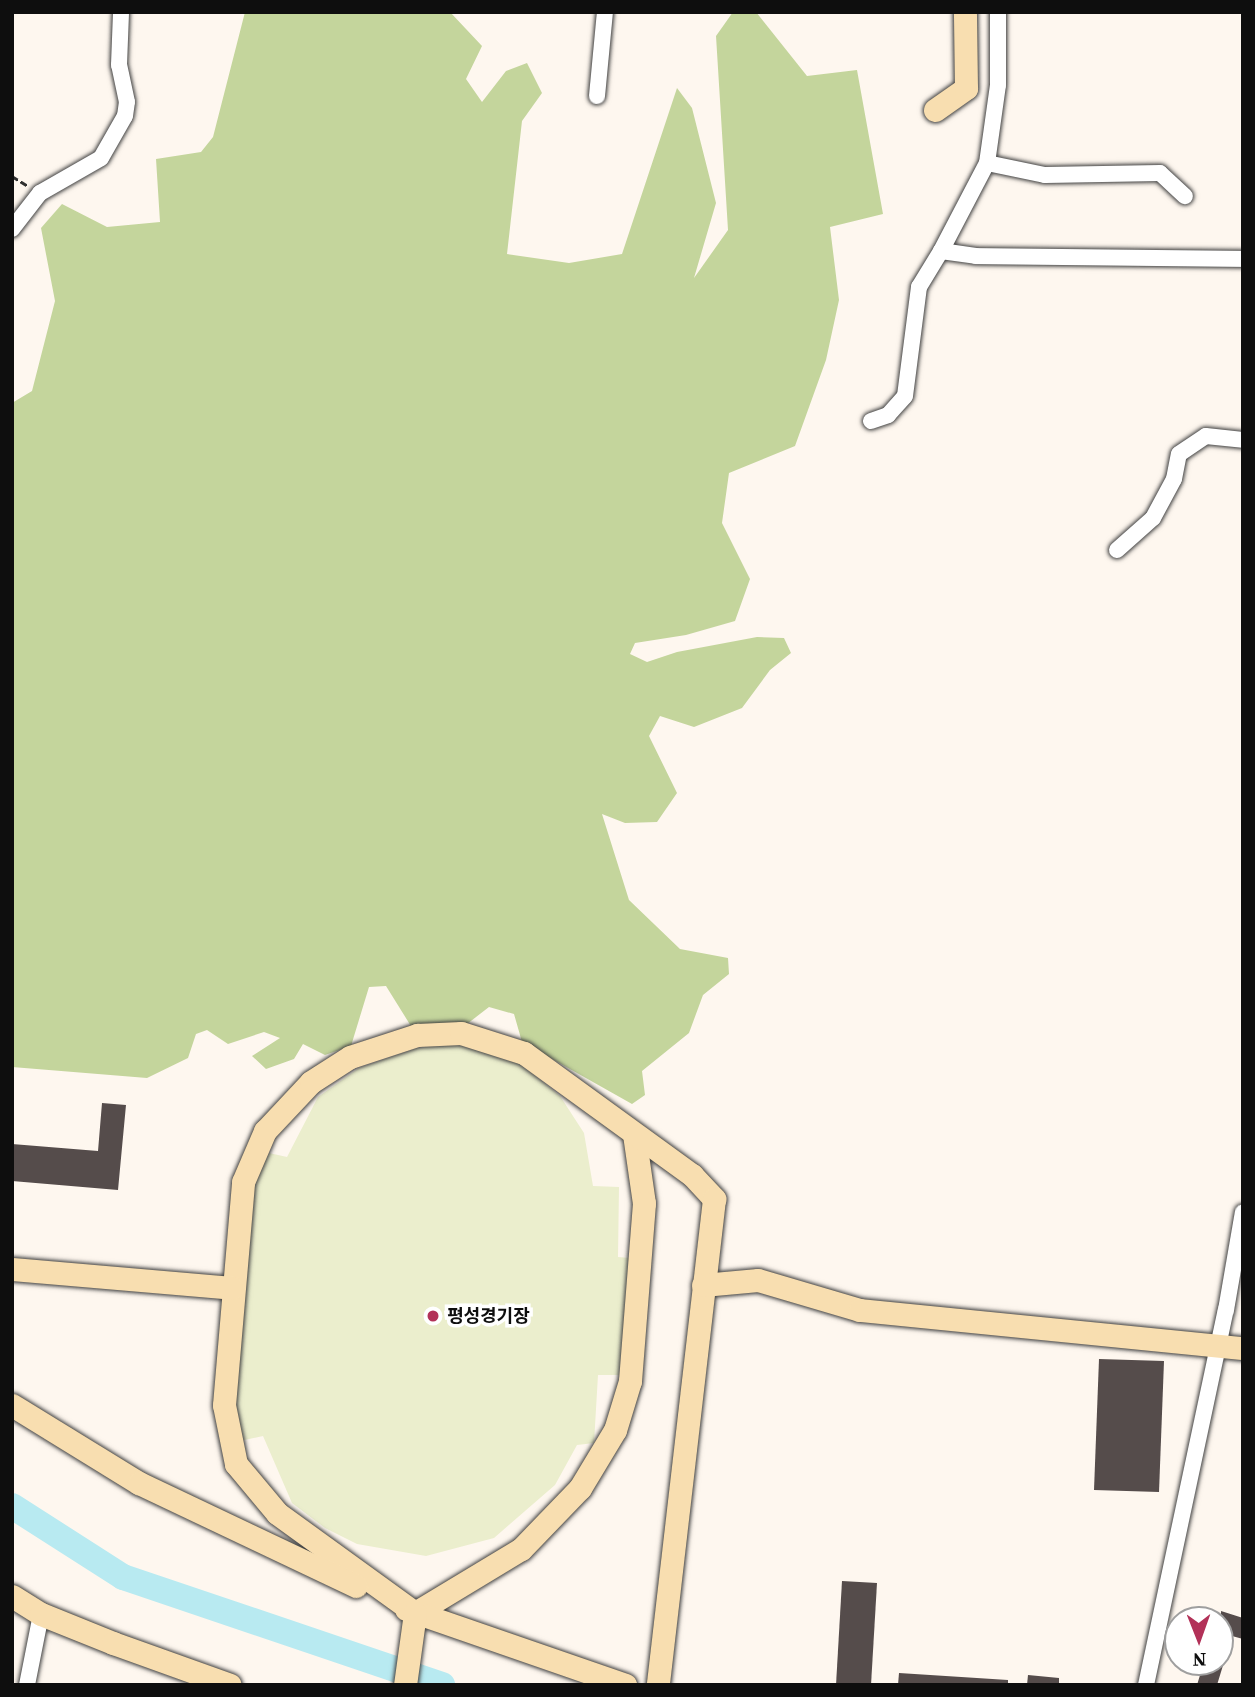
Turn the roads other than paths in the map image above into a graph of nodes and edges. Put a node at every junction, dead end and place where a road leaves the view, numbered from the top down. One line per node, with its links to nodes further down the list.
1 (121, 12): 9 (street)
2 (605, 12): 5 (street)
3 (965, 12): 6 (street)
4 (998, 12): 7 (street)
5 (597, 96)
6 (935, 110)
7 (987, 163): 8 (street); 10 (street)
8 (1185, 195)
9 (12, 229)
10 (941, 251): 11 (street); 12 (street)
11 (1243, 260)
12 (871, 421)
13 (1243, 440): 14 (street)
14 (1117, 550)
15 (634, 1133): 18 (street); 19 (street); 24 (street)
16 (1243, 1213): 20 (street)
17 (12, 1269): 19 (street)
18 (703, 1285): 20 (street); 30 (street)
19 (232, 1288): 24 (street)
20 (1218, 1348): 21 (street); 31 (street)
21 (1243, 1348)
22 (12, 1405): 24 (street)
23 (12, 1596): 25 (street)
24 (415, 1613): 28 (street); 29 (street)
25 (41, 1614): 26 (street); 27 (street)
26 (27, 1685)
27 (230, 1685)
28 (405, 1685)
29 (625, 1685)
30 (658, 1685)
31 (1146, 1685)

